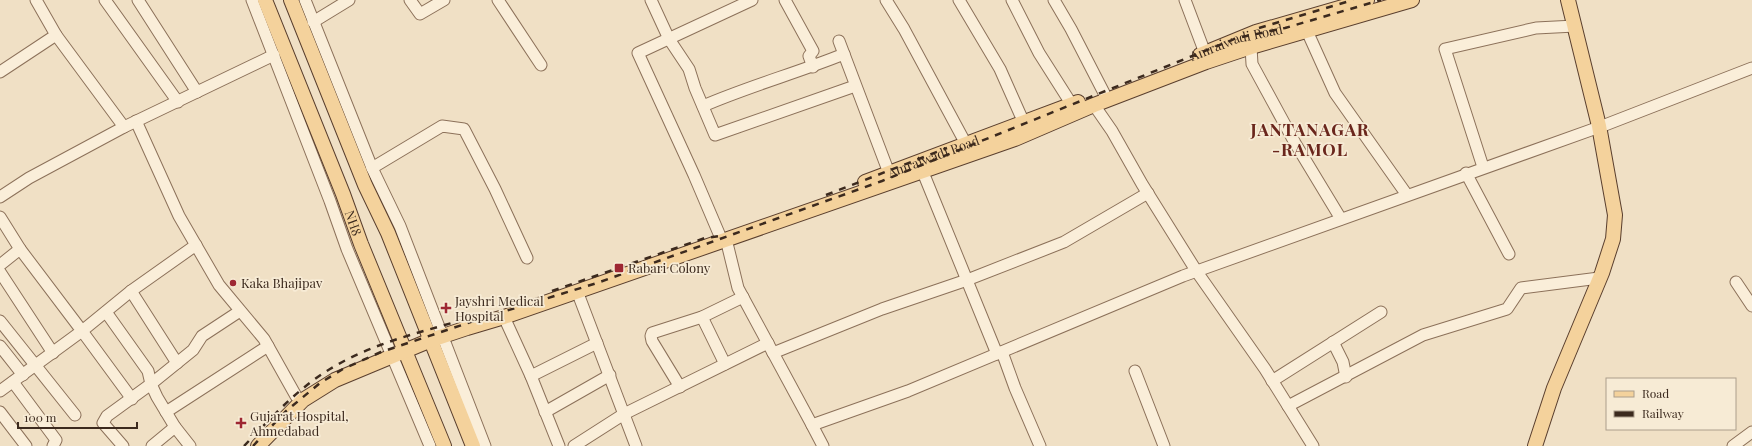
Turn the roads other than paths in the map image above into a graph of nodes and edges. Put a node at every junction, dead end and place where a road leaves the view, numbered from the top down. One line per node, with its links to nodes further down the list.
1 (36, 0): 28 (street)
2 (105, 0): 42 (street)
3 (138, 0): 40 (street)
4 (252, 0): 34 (street)
5 (265, 0): 89 (main road, NH8)
6 (291, 0): 83 (main road, NH8)
7 (305, 0): 25 (street)
8 (349, 0): 25 (street)
9 (410, 0): 10 (street)
10 (444, 0)
11 (498, 0): 35 (street)
12 (651, 0): 29 (street)
13 (752, 0): 24 (street)
14 (785, 0): 36 (street)
15 (886, 0): 50 (street)
16 (959, 0): 47 (street)
17 (1012, 0): 43 (street)
18 (1054, 0): 41 (street)
19 (1185, 0): 32 (street)
20 (1366, 0): 32 (main road, Amraiwadi Road)
21 (1412, 0): 27 (main road)
22 (1568, 0): 26 (main road)
23 (1576, 0): 48 (main road)
24 (733, 4): 29 (street)
25 (314, 22): 53 (street)
26 (1576, 26): 48 (main road); 52 (street)
27 (1307, 31): 31 (main road); 57 (street)
28 (56, 35): 38 (street); 49 (street)
29 (669, 39): 44 (street); 61 (street)
30 (839, 41): 33 (street)
31 (1251, 47): 45 (main road); 60 (street)
32 (1205, 53): 41 (main road, Amraiwadi Road)
33 (844, 54): 36 (street); 39 (street)
34 (274, 55): 40 (street); 89 (street)
35 (541, 65)
36 (813, 66): 44 (street)
37 (1752, 68): 48 (street)
38 (0, 72)
39 (855, 86): 44 (street); 54 (street)
40 (197, 92): 42 (street)
41 (1104, 93): 43 (main road, Amraiwadi Road)
42 (178, 102): 46 (street)
43 (1072, 104): 47 (main road, Amraiwadi Road)
44 (703, 106)
45 (1094, 106): 51 (main road); 56 (street)
46 (136, 121): 49 (street); 62 (street)
47 (1024, 123): 50 (main road, Amraiwadi Road)
48 (1602, 125): 52 (street); 69 (main road); 135 (main road)
49 (124, 127): 58 (street)
50 (966, 144): 51 (main road, Amraiwadi Road)
51 (921, 167): 54 (main road, Amraiwadi Road); 61 (main road); 70 (street)
52 (1484, 167): 55 (street)
53 (372, 168): 65 (street); 83 (street)
54 (889, 173): 61 (main road, Amraiwadi Road)
55 (1466, 173): 57 (street); 64 (street)
56 (1148, 193): 68 (street); 70 (street)
57 (1408, 195): 60 (street)
58 (0, 197)
59 (0, 217): 63 (street)
60 (1341, 219): 68 (street)
61 (723, 237): 73 (main road); 74 (street); 79 (main road, Amraiwadi Road)
62 (196, 245): 72 (street); 76 (street)
63 (20, 249): 66 (street); 82 (street)
64 (1509, 254)
65 (527, 258)
66 (0, 265)
67 (0, 272): 90 (street)
68 (1197, 272): 91 (street); 100 (street)
69 (1599, 278): 99 (street); 134 (main road)
70 (967, 280): 88 (street); 91 (street)
71 (1736, 282): 75 (street)
72 (131, 291): 77 (street); 92 (street)
73 (577, 291): 79 (main road); 85 (street)
74 (743, 297): 80 (street); 88 (street)
75 (1752, 306)
76 (240, 311): 87 (street); 92 (street)
77 (106, 312): 82 (street); 102 (street)
78 (1381, 312): 84 (street)
79 (501, 314): 83 (main road); 98 (street)
80 (702, 316): 93 (street); 103 (street)
81 (0, 321): 94 (street)
82 (82, 331): 90 (street); 106 (street)
83 (434, 333): 89 (main road); 125 (main road, NH8); 126 (street)
84 (1333, 342): 99 (street); 100 (street)
85 (597, 343): 97 (street); 98 (street)
86 (0, 346): 96 (street)
87 (268, 346): 105 (street); 109 (street)
88 (770, 348): 93 (street); 113 (street)
89 (397, 350): 105 (main road); 122 (main road); 123 (street); 124 (main road, NH8)
90 (53, 353): 94 (street)
91 (999, 353): 113 (street); 131 (street)
92 (177, 363): 102 (street)
93 (725, 364): 103 (street)
94 (35, 366): 96 (street); 112 (street)
95 (1135, 371): 132 (street)
96 (22, 375): 101 (street)
97 (610, 375): 110 (street); 111 (street)
98 (531, 376): 110 (street)
99 (1346, 377): 107 (street)
100 (1272, 381): 107 (street)
101 (13, 382): 104 (street); 117 (street)
102 (151, 384): 106 (street); 109 (street)
103 (680, 387): 111 (street)
104 (0, 391)
105 (296, 396): 121 (main road)
106 (132, 399): 118 (street)
107 (1288, 406): 133 (street)
108 (0, 412): 116 (street)
109 (166, 412): 114 (street)
110 (545, 412): 127 (street)
111 (624, 414): 128 (street); 129 (street)
112 (75, 415)
113 (812, 425): 130 (street)
114 (175, 428): 119 (street); 120 (street)
115 (1752, 432): 136 (street)
116 (26, 446)
117 (53, 446)
118 (123, 446)
119 (152, 446)
120 (190, 446)
121 (248, 446)
122 (258, 446)
123 (430, 446)
124 (444, 446)
125 (473, 446)
126 (485, 446)
127 (559, 446)
128 (574, 446)
129 (636, 446)
130 (823, 446)
131 (1040, 446)
132 (1164, 446)
133 (1313, 446)
134 (1535, 446)
135 (1541, 446)
136 (1733, 446)

